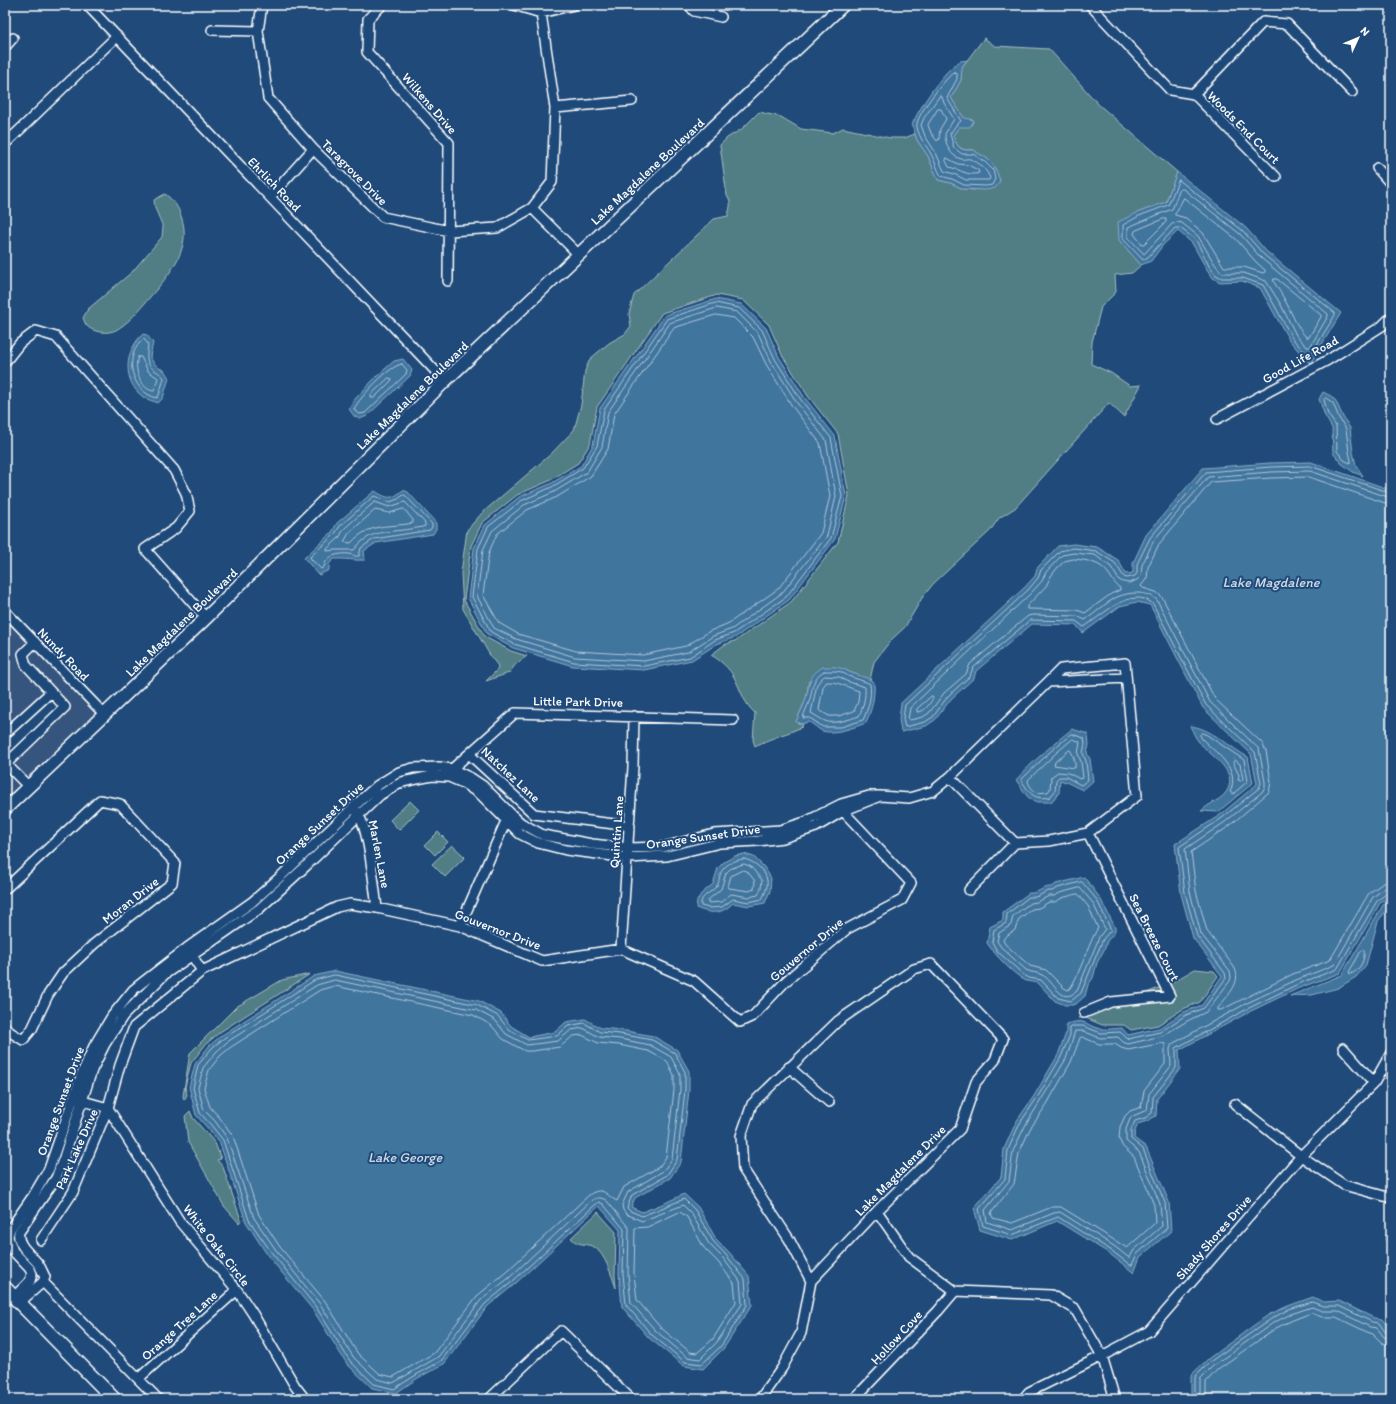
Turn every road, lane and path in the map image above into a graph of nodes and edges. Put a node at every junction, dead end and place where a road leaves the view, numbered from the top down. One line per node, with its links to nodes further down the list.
1 (87, 5): 13 (street, Ehrlich Road)
2 (262, 5): 12 (street, Taragrove Drive)
3 (382, 5): 27 (street, Wilkens Drive)
4 (514, 5): 9 (street)
5 (574, 5): 9 (street)
6 (688, 5): 10 (street)
7 (1090, 5): 17 (street)
8 (836, 7): 28 (street, Lake Magdalene Boulevard)
9 (541, 13): 19 (street, Taragrove Drive)
10 (721, 18)
11 (212, 30): 12 (street)
12 (258, 31): 21 (street, Taragrove Drive)
13 (117, 36): 20 (street); 25 (street, Ehrlich Road)
14 (13, 38): 15 (street)
15 (5, 47)
16 (1352, 92): 17 (street)
17 (1194, 94): 23 (street, Woods End Court)
18 (632, 101): 19 (street)
19 (555, 108): 26 (street, Taragrove Drive)
20 (5, 144)
21 (313, 149): 25 (street); 27 (street, Taragrove Drive)
22 (1377, 168): 24 (street)
23 (1276, 177)
24 (1391, 184)
25 (270, 197): 32 (street, Ehrlich Road)
26 (532, 208): 27 (street, Taragrove Drive); 28 (street)
27 (449, 231): 29 (street, Wilkens Drive)
28 (579, 256): 32 (street, Lake Magdalene Boulevard)
29 (448, 281)
30 (1391, 317): 33 (street, Good Life Road)
31 (5, 362): 35 (street)
32 (445, 382): 35 (street, Lake Magdalene Boulevard)
33 (1217, 419)
34 (5, 611): 36 (street, Nundy Road)
35 (206, 618): 40 (street, Lake Magdalene Boulevard)
36 (35, 642): 39 (street); 40 (street, Nundy Road)
37 (1126, 678): 38 (street); 38 (street, Orange Sunset Drive); 54 (street, Orange Sunset Drive)
38 (1048, 682): 47 (street, Orange Sunset Drive)
39 (51, 692): 43 (street); 45 (street)
40 (104, 714): 48 (street, Lake Magdalene Boulevard)
41 (634, 716): 42 (street, Little Park Drive); 44 (street, Little Park Drive); 53 (street, Quintin Lane)
42 (733, 720)
43 (5, 734)
44 (469, 754): 46 (street, Little Park Drive); 53 (street, Natchez Lane)
45 (6, 763): 48 (street)
46 (450, 773): 51 (street, Orange Sunset Drive); 52 (street, Orange Sunset Drive)
47 (950, 777): 49 (street, Orange Sunset Drive); 55 (street)
48 (29, 787): 50 (street, Lake Magdalene Boulevard)
49 (842, 807): 56 (street, Orange Sunset Drive); 61 (street, Gouvernor Drive)
50 (5, 809)
51 (356, 811): 59 (street, Marlen Lane); 62 (street, Orange Sunset Drive)
52 (508, 817): 56 (street, Orange Sunset Drive); 60 (street)
53 (630, 826): 56 (street, Quintin Lane)
54 (1088, 833): 55 (street, Orange Sunset Drive); 64 (street, Sea Breeze Court)
55 (1015, 843): 58 (street)
56 (628, 853): 61 (street, Quintin Lane)
57 (5, 889): 65 (street, Moran Drive)
58 (969, 890)
59 (377, 908): 60 (street, Gouvernor Drive); 63 (street, Gouvernor Drive)
60 (460, 926): 61 (street, Gouvernor Drive)
61 (621, 949)
62 (189, 952): 63 (street); 70 (street, Orange Sunset Drive)
63 (202, 971): 73 (street, Gouvernor Drive)
64 (1084, 1012)
65 (5, 1027)
66 (1343, 1048): 69 (street)
67 (1391, 1053): 69 (street, Shady Shores Drive)
68 (789, 1067): 71 (street); 76 (street, Lake Magdalene Drive); 78 (street, Lake Magdalene Drive)
69 (1374, 1083): 74 (street, Shady Shores Drive)
70 (78, 1099): 73 (street); 79 (street, Orange Sunset Drive); 83 (street, Orange Sunset Drive)
71 (829, 1102)
72 (1235, 1104): 74 (street)
73 (108, 1108): 77 (street, Park Lake Drive); 81 (street, White Oaks Circle)
74 (1301, 1156): 75 (street); 84 (street, Shady Shores Drive)
75 (1391, 1198)
76 (877, 1211): 78 (street, Lake Magdalene Drive); 82 (street)
77 (41, 1240)
78 (811, 1281): 86 (street)
79 (43, 1282): 83 (street); 85 (street)
80 (5, 1288): 83 (main road)
81 (237, 1290): 85 (street, Orange Tree Lane); 89 (street, White Oaks Circle)
82 (954, 1291): 84 (street); 92 (street, Hollow Cove)
83 (17, 1300): 87 (main road)
84 (1102, 1356): 93 (street, Shady Shores Drive); 94 (street)
85 (138, 1378): 88 (street)
86 (763, 1398)
87 (114, 1399)
88 (158, 1399)
89 (305, 1399)
90 (490, 1399): 91 (street)
91 (631, 1399)
92 (854, 1399)
93 (1023, 1399)
94 (1115, 1399)

